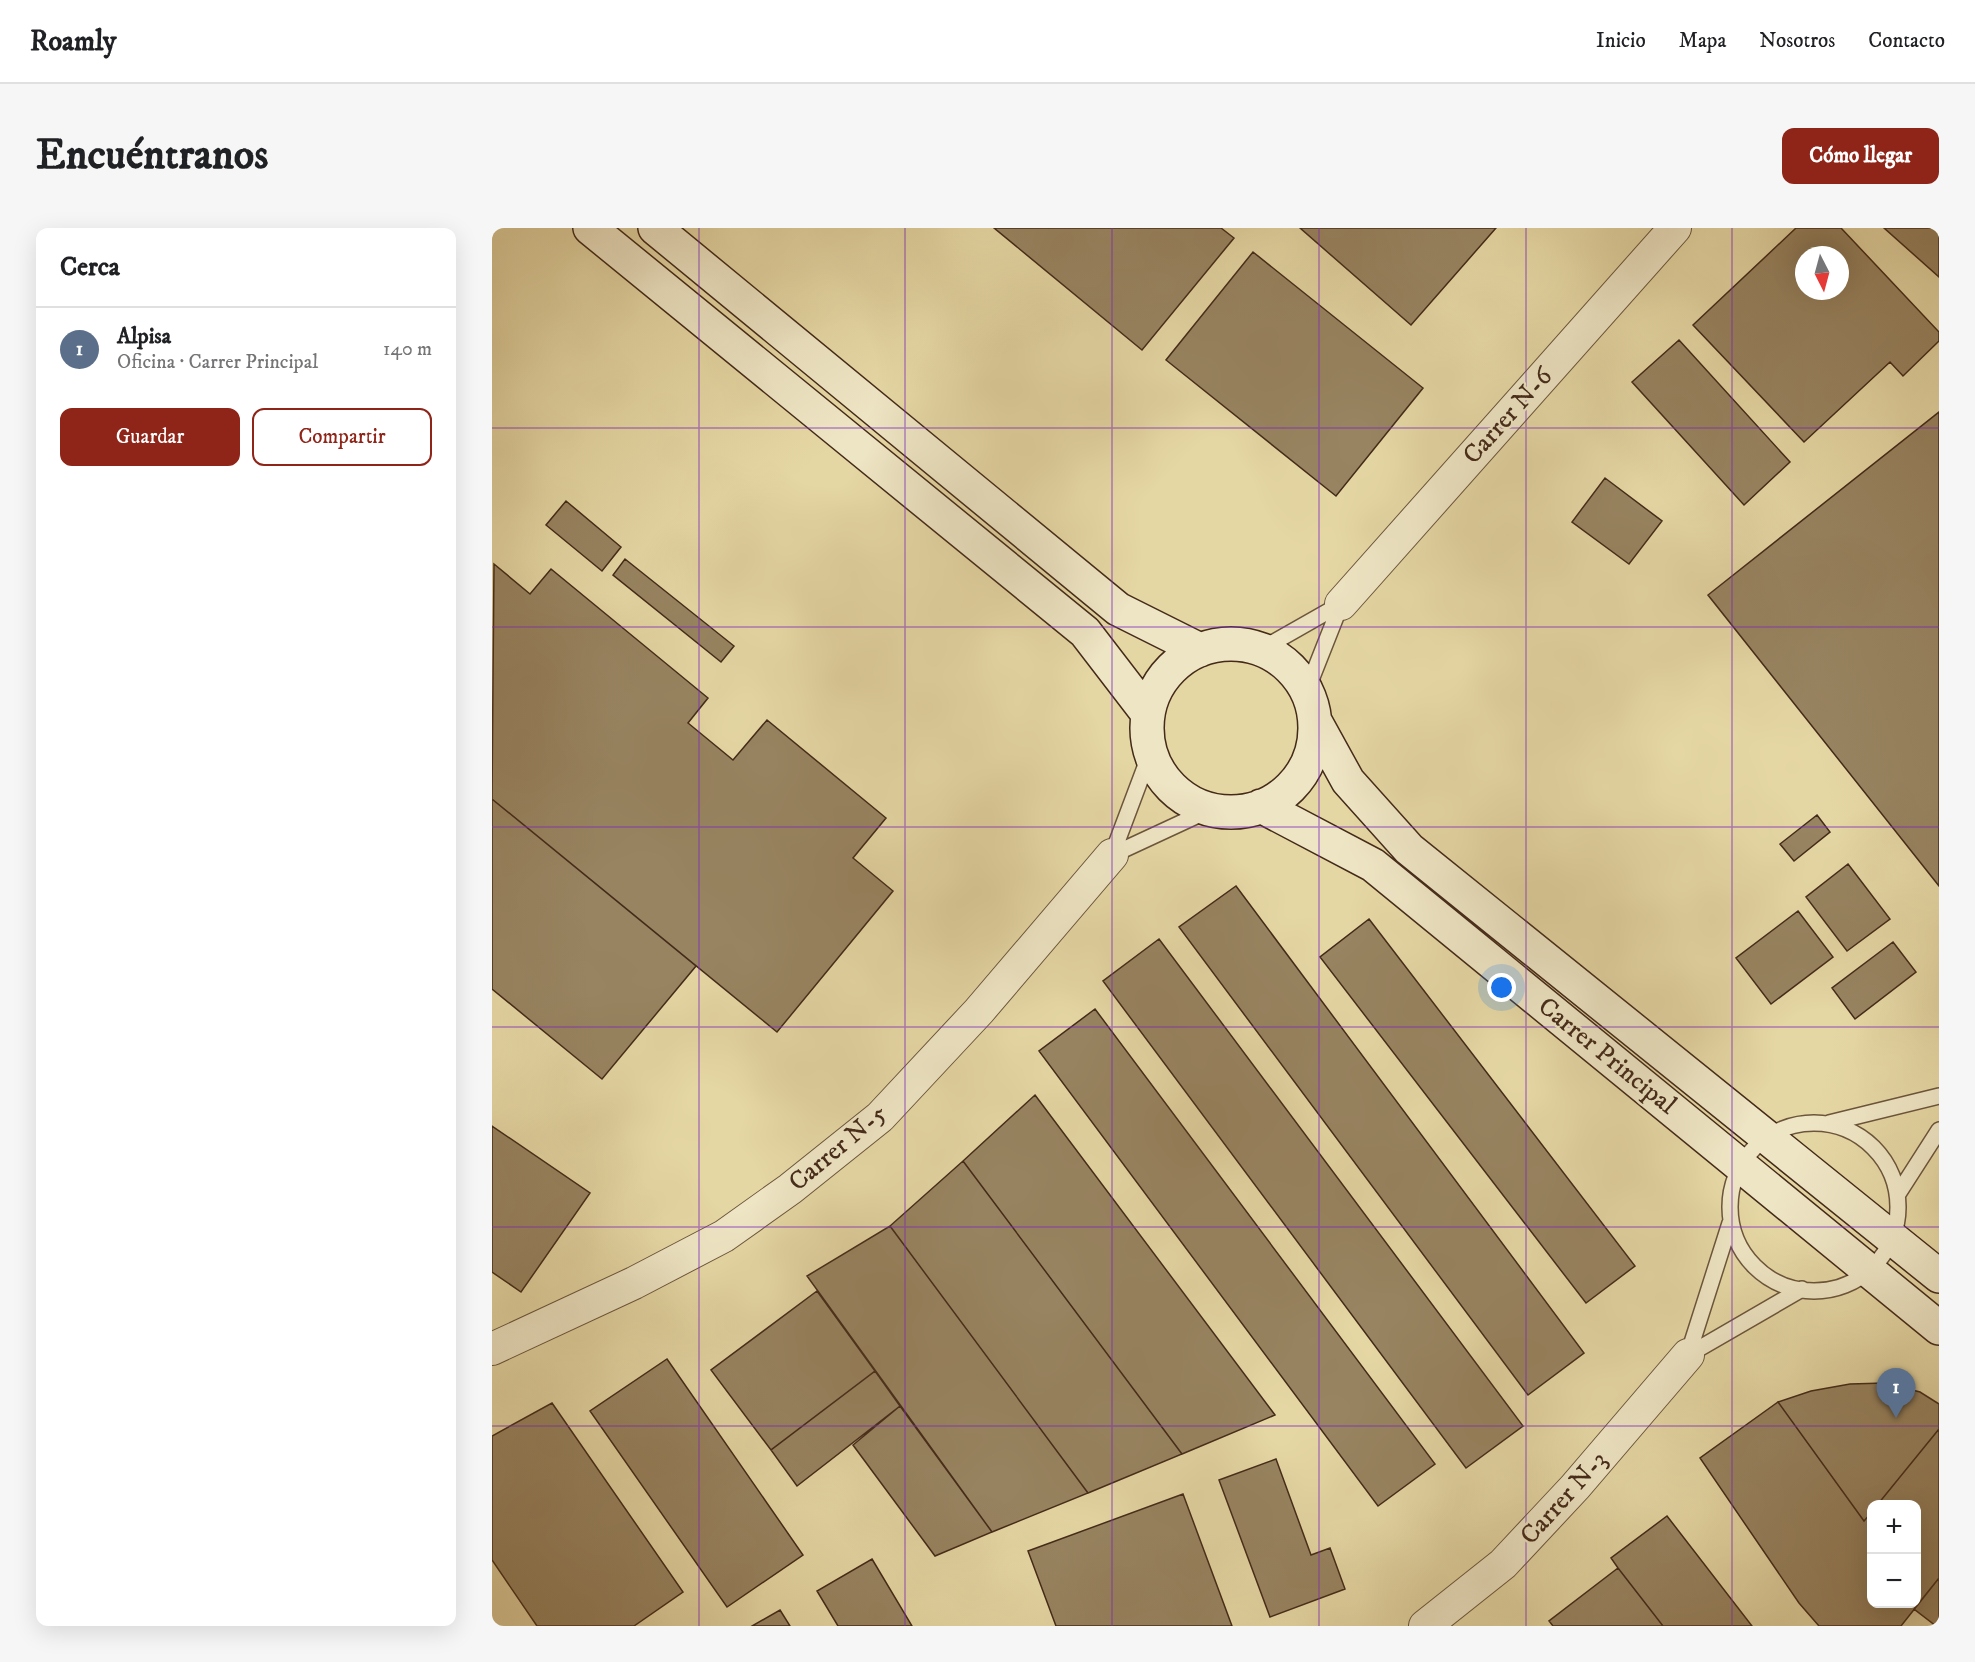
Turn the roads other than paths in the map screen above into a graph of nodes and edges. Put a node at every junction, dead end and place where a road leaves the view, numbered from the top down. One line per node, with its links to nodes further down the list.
1 (590, 228): 8 (street)
2 (655, 228): 5 (street)
3 (1675, 228): 4 (street, Carrer N-6)
4 (1341, 604): 6 (lane); 7 (lane)
5 (1200, 650): 6 (street); 8 (street)
6 (1260, 650): 7 (street)
7 (1307, 690): 9 (street)
8 (1148, 714): 10 (street)
9 (1316, 723): 11 (street); 17 (street, Carrer Principal)
10 (1150, 754): 12 (street); 13 (lane)
11 (1262, 806): 12 (street); 18 (street, Carrer Principal)
12 (1209, 810): 13 (lane)
13 (1112, 855): 26 (street, Carrer N-5)
14 (1939, 1096): 15 (lane)
15 (1829, 1123): 17 (lane); 19 (lane)
16 (1939, 1130): 19 (lane)
17 (1767, 1137): 18 (lane); 21 (street, Carrer Principal)
18 (1741, 1166): 20 (lane); 22 (street, Carrer Principal)
19 (1898, 1194): 21 (lane)
20 (1730, 1223): 24 (lane); 27 (lane)
21 (1891, 1238): 22 (lane); 23 (street, Carrer Principal)
22 (1868, 1270): 24 (lane); 25 (street, Carrer Principal)
23 (1939, 1276)
24 (1802, 1289): 27 (lane)
25 (1939, 1328)
26 (492, 1349)
27 (1688, 1355): 28 (street, Carrer N-3)
28 (1425, 1626)

